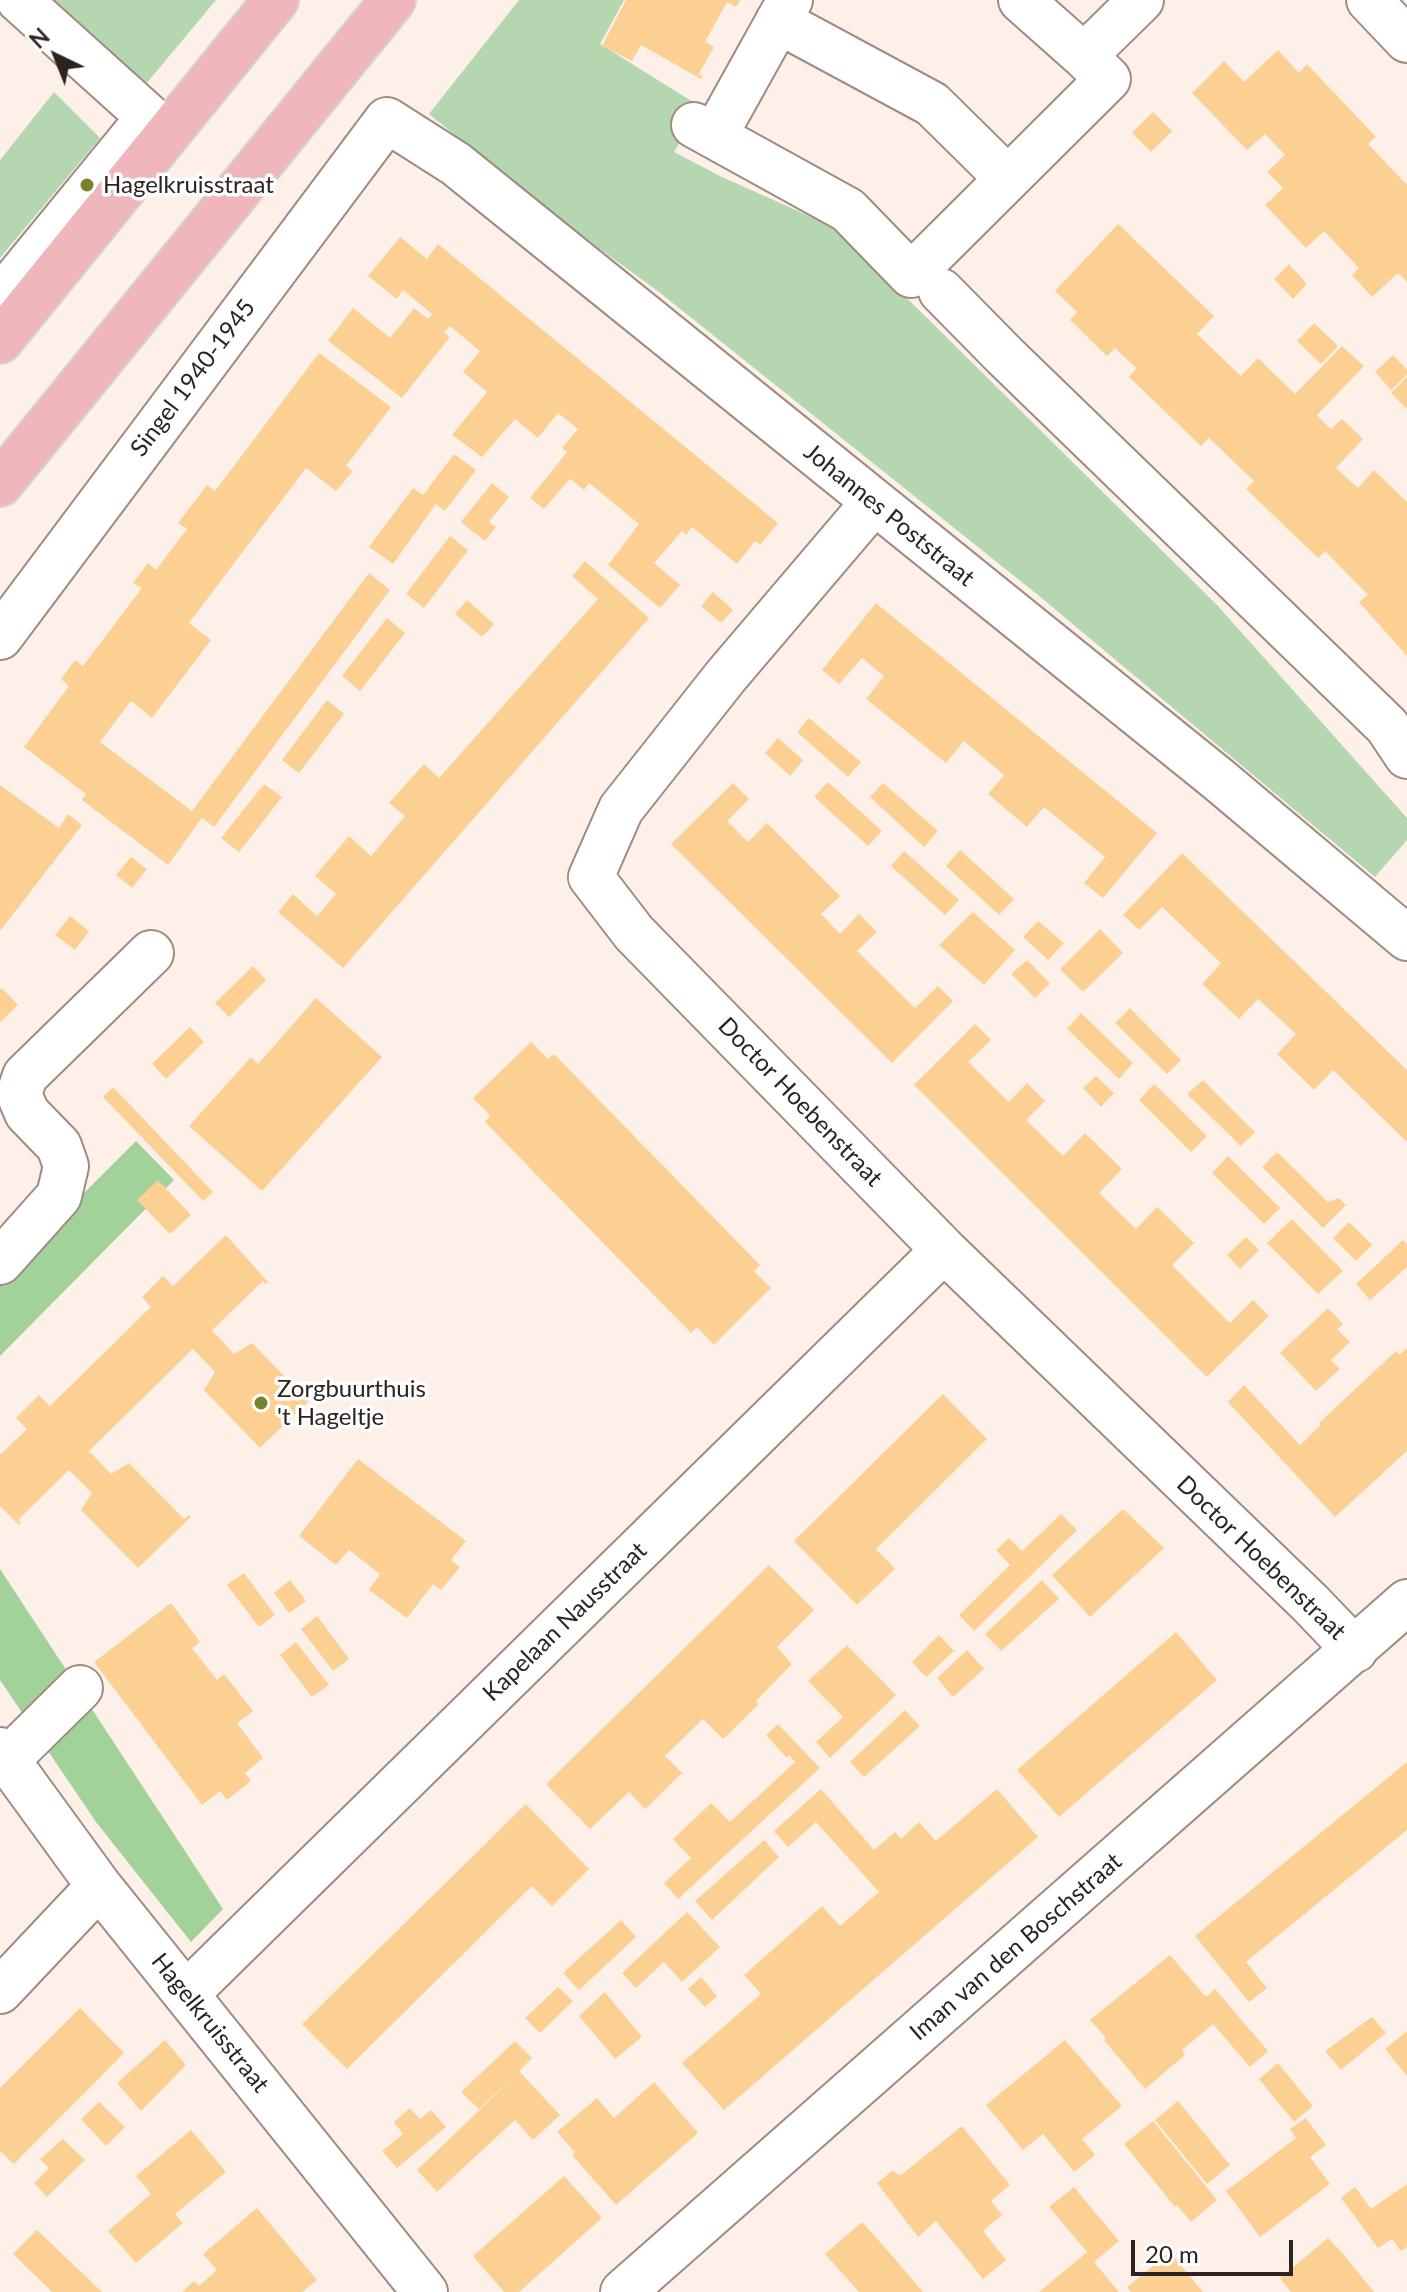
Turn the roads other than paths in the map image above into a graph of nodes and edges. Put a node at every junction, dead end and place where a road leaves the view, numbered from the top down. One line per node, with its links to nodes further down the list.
1 (19, 0): 13 (street)
2 (276, 0): 14 (main road)
3 (393, 0): 15 (main road)
4 (1021, 0): 9 (street)
5 (1141, 0): 9 (street)
6 (1369, 0): 8 (street)
7 (784, 11): 11 (street); 11 (street)
8 (1407, 40)
9 (1084, 56): 11 (street)
10 (387, 120): 16 (street, Johannes Poststraat); 17 (street, Singel 1940-1945)
11 (1007, 178)
12 (941, 291): 18 (street)
13 (0, 299)
14 (0, 341)
15 (0, 484)
16 (874, 502): 19 (street, Johannes Poststraat); 21 (street, Doctor Hoebenstraat)
17 (0, 637)
18 (1407, 756)
19 (1399, 919)
20 (151, 953): 22 (street)
21 (944, 1250): 24 (street, Doctor Hoebenstraat); 29 (street, Kapelaan Nausstraat)
22 (0, 1262)
23 (1407, 1602): 24 (street, Iman van den Boschstraat)
24 (1355, 1650): 31 (street, Iman van den Boschstraat)
25 (80, 1688): 26 (street)
26 (4, 1755): 27 (street, Hagelkruisstraat)
27 (99, 1886): 28 (street); 29 (street, Hagelkruisstraat)
28 (0, 1991)
29 (186, 1994): 30 (street, Hagelkruisstraat)
30 (425, 2292)
31 (623, 2292)

